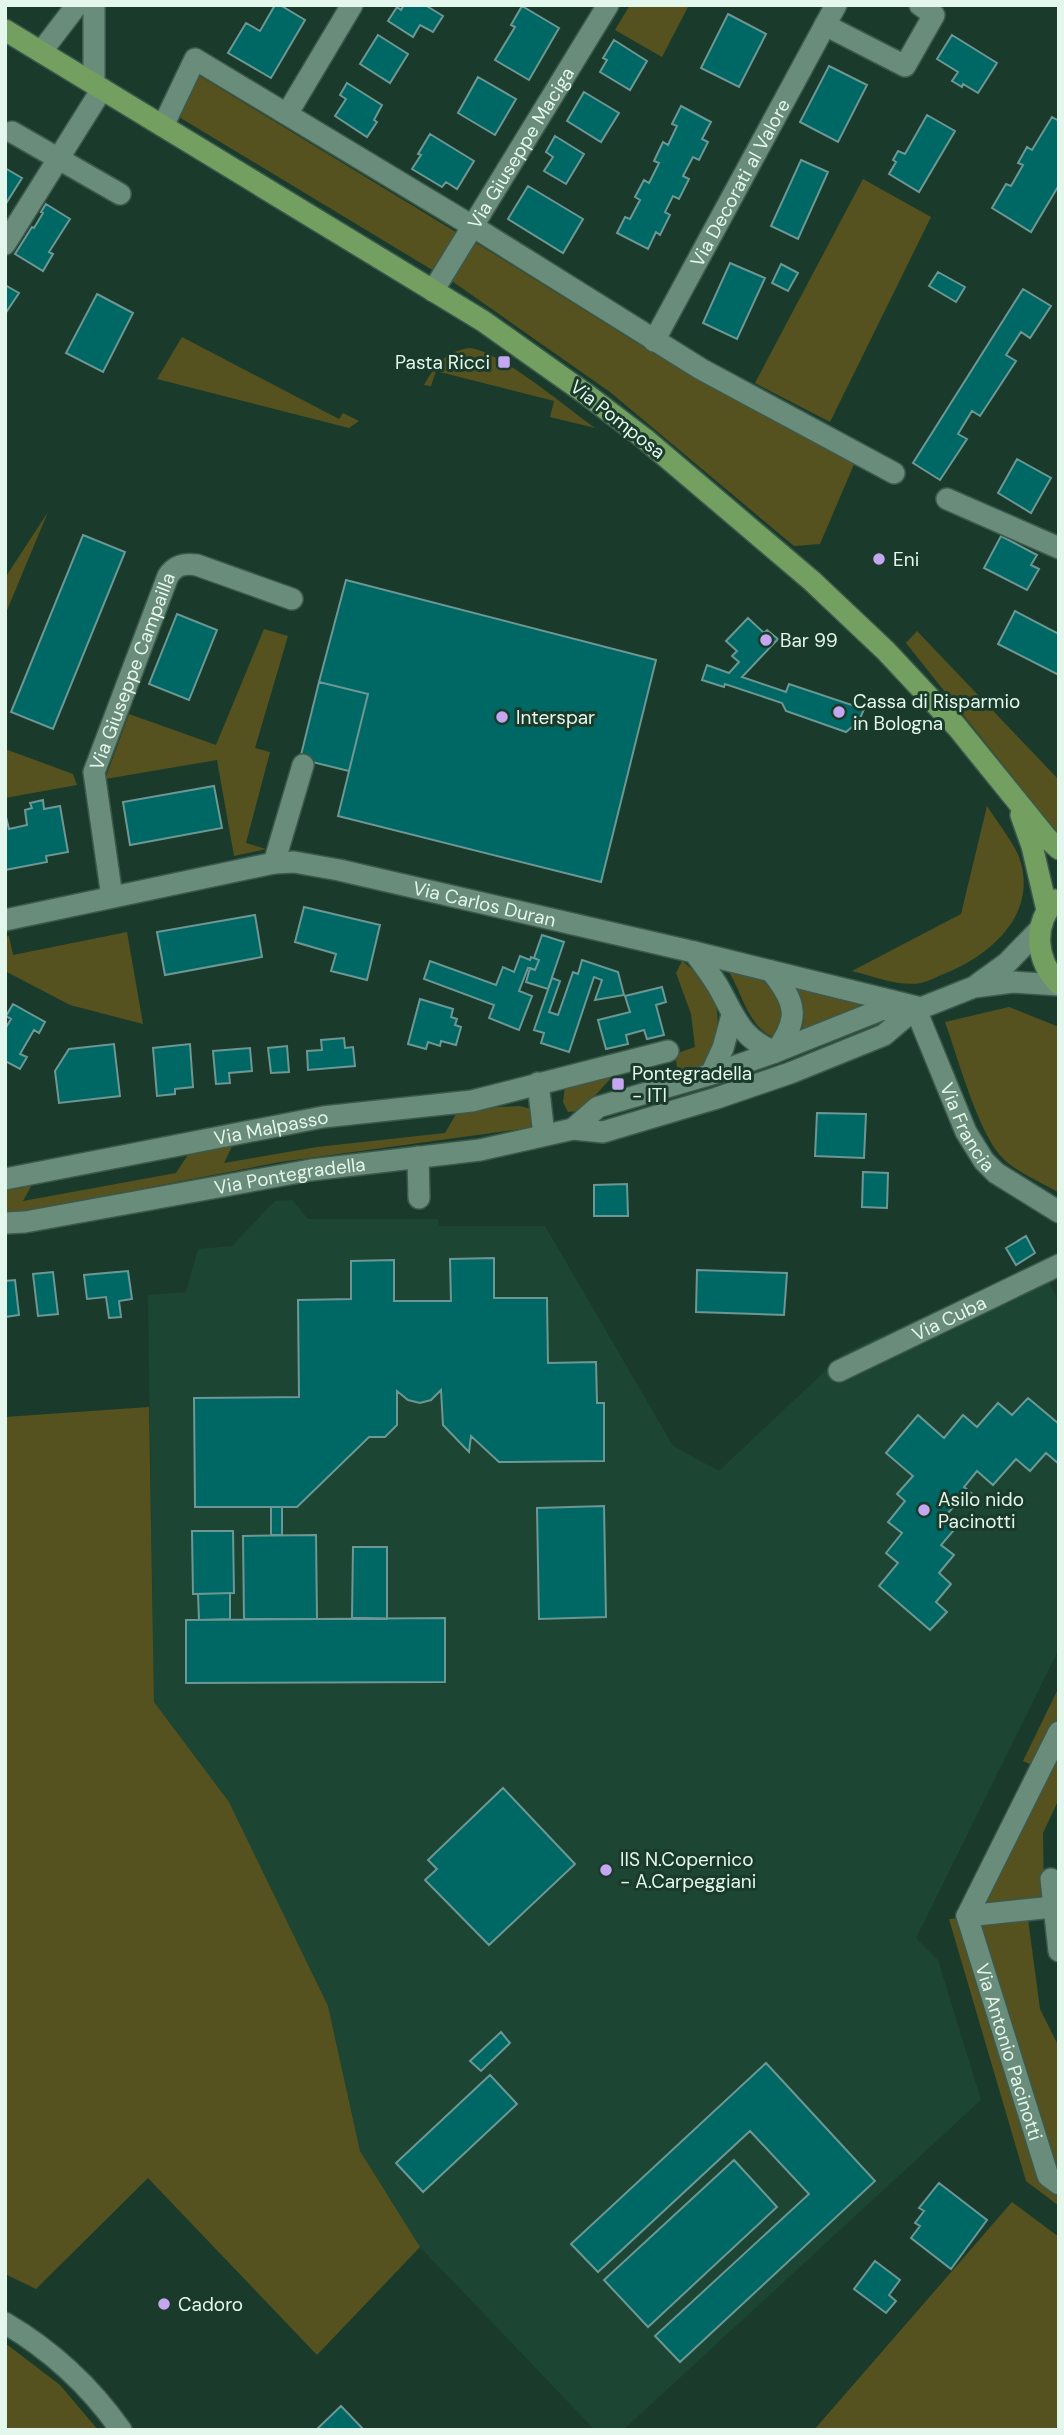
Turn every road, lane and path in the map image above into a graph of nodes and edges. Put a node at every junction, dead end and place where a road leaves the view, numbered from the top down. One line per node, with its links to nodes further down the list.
1 (77, 5): 9 (street)
2 (94, 5): 10 (street)
3 (352, 5): 11 (street)
4 (608, 5): 16 (street, Via Giuseppe Maciga)
5 (836, 5): 7 (street, Via Decorati al Valore)
6 (919, 5): 7 (street)
7 (825, 25): 19 (street, Via Decorati al Valore)
8 (5, 30): 9 (main road, Via Pomposa)
9 (41, 52): 10 (main road, Via Pomposa)
10 (98, 87): 12 (main road, Via Pomposa); 14 (street)
11 (287, 114): 12 (street); 16 (street)
12 (163, 126): 18 (main road, Via Pomposa)
13 (12, 132): 14 (street)
14 (58, 159): 15 (street); 17 (street)
15 (120, 194)
16 (474, 227): 18 (street, Via Giuseppe Maciga); 19 (street)
17 (5, 244)
18 (433, 291): 25 (main road, Via Pomposa)
19 (654, 341): 20 (street)
20 (894, 473)
21 (947, 499): 22 (street)
22 (1059, 548)
23 (292, 599): 28 (street, Via Giuseppe Campailla)
24 (303, 765): 27 (street)
25 (1010, 791): 26 (main road, Via Pomposa); 29 (main road, Via Pomposa)
26 (1059, 849)
27 (274, 863): 28 (street, Via Carlos Duran); 31 (street, Via Carlos Duran)
28 (112, 897): 30 (street, Via Carlos Duran)
29 (1048, 912): 33 (main road, Via Pomposa); 34 (street, Via Pontegradella)
30 (5, 919)
31 (694, 952): 32 (street, Via Carlos Duran); 36 (street)
32 (771, 971): 35 (street, Via Carlos Duran); 38 (street)
33 (1059, 984): 34 (street, Via Pontegradella)
34 (974, 988): 35 (street, Via Pontegradella)
35 (916, 1010): 38 (street, Via Pontegradella); 40 (street, Via Pontegradella); 47 (street, Via Francia)
36 (732, 1015): 38 (street); 39 (street)
37 (668, 1051): 41 (street, Via Malpasso)
38 (775, 1052): 39 (street, Via Pontegradella); 40 (street)
39 (711, 1074): 42 (street, Via Pontegradella)
40 (781, 1076): 42 (street, Via Pontegradella)
41 (538, 1083): 43 (street); 45 (street, Via Malpasso)
42 (573, 1129): 43 (street, Via Pontegradella)
43 (544, 1135): 44 (street, Via Pontegradella)
44 (418, 1157): 46 (street); 48 (street, Via Pontegradella)
45 (5, 1180)
46 (419, 1198)
47 (1059, 1212)
48 (5, 1223)
49 (1059, 1265): 50 (street, Via Cuba)
50 (839, 1371)
51 (1059, 1731): 54 (street)
52 (1051, 1879): 53 (street)
53 (1053, 1908): 54 (street); 55 (street)
54 (967, 1916): 56 (street, Via Antonio Pacinotti)
55 (1059, 1951)
56 (1059, 2184)
57 (5, 2323): 58 (street)
58 (121, 2430)

